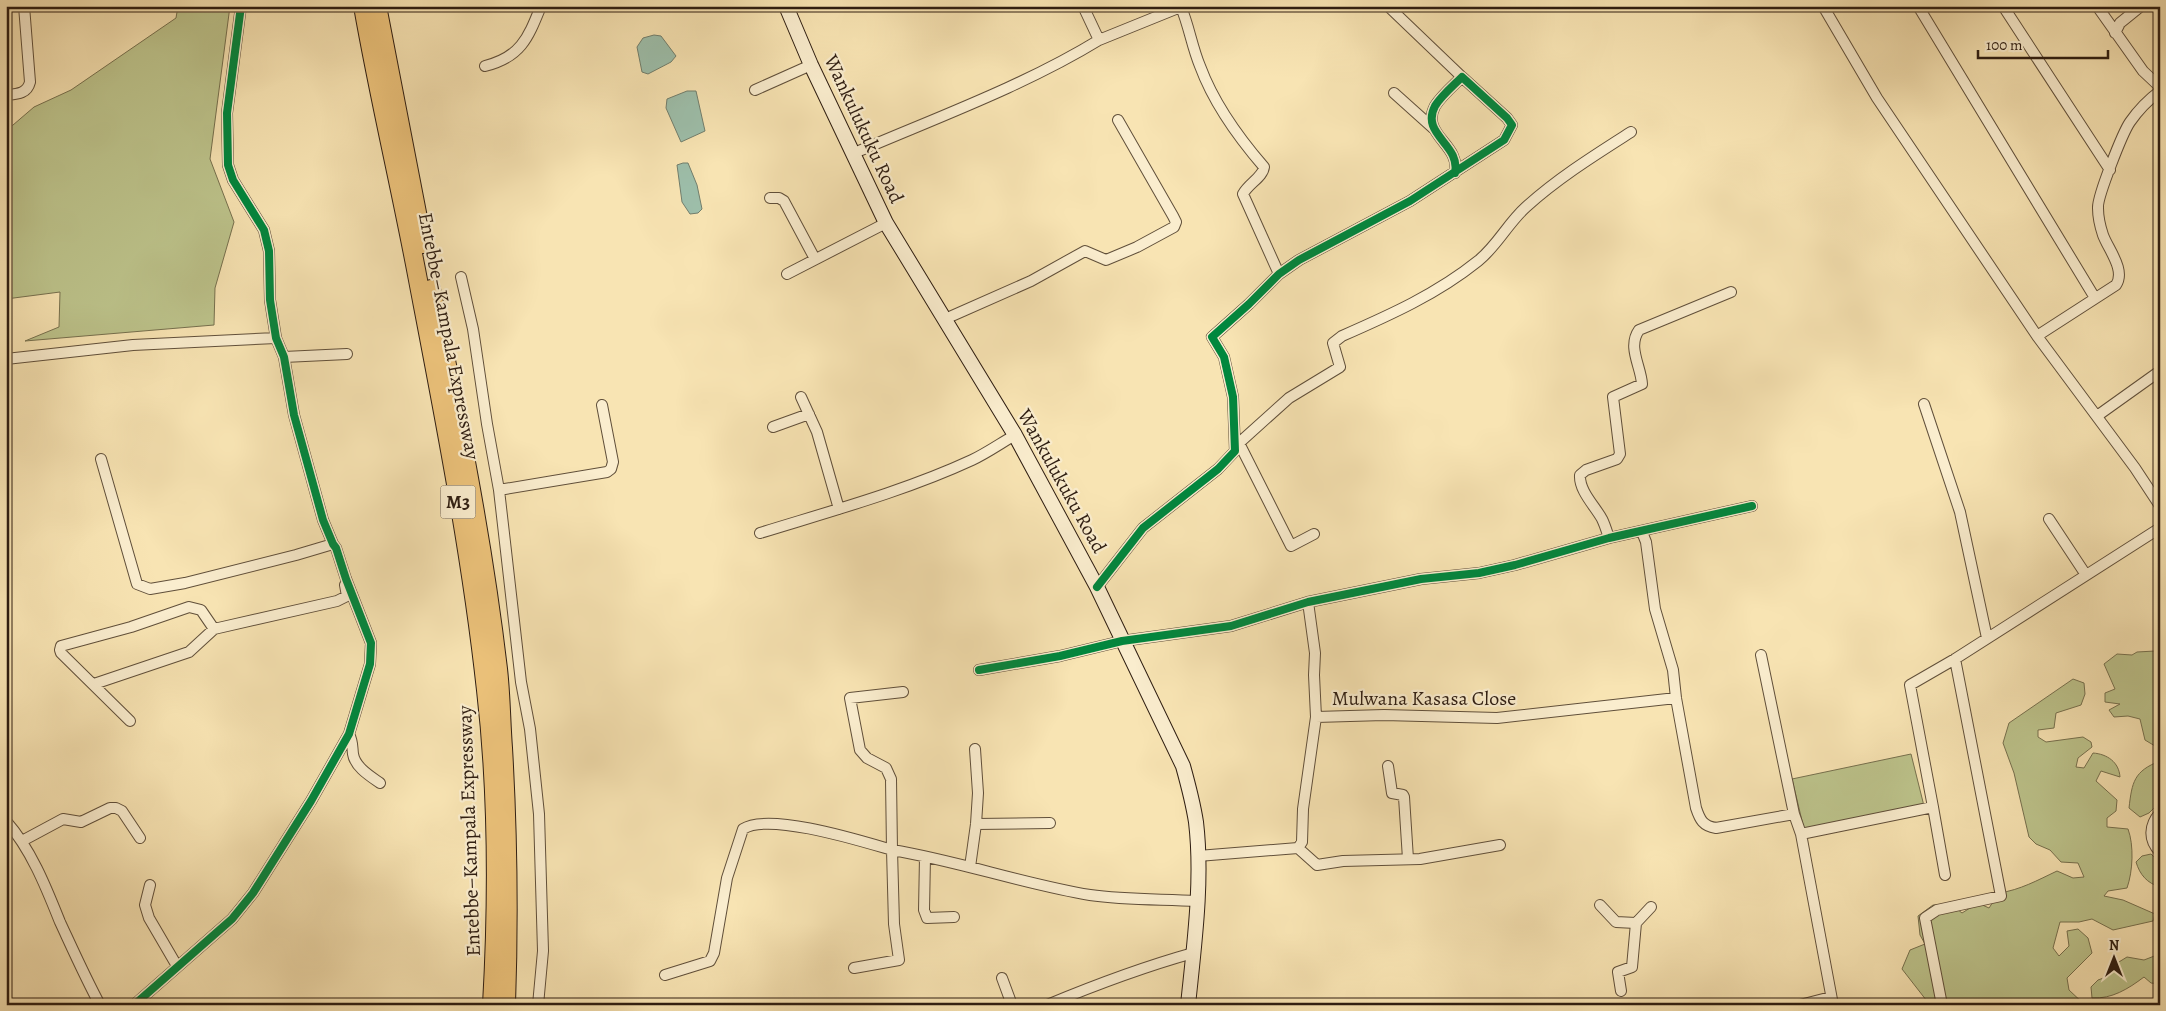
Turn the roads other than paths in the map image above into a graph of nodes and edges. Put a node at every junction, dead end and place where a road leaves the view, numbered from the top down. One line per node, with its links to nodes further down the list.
1 (24, 6): 24 (street)
2 (241, 6): 41 (street)
3 (363, 6): 118 (highway, Entebbe–Kampala Expressway / M3)
4 (378, 6): 119 (highway, Entebbe–Kampala Expressway / M3)
5 (541, 6): 18 (street)
6 (786, 6): 17 (main road, Wankulukuku Road)
7 (1083, 6): 16 (street)
8 (1823, 6): 40 (street)
9 (1918, 6): 38 (street)
10 (2003, 6): 29 (street)
11 (2097, 6): 15 (street)
12 (2141, 6): 15 (street)
13 (1182, 7): 16 (street); 35 (street)
14 (1391, 9): 19 (street)
15 (2115, 33): 20 (street)
16 (1099, 40): 28 (street)
17 (811, 65): 21 (street); 28 (main road, Wankulukuku Road)
18 (485, 66)
19 (1462, 77): 26 (street); 30 (street)
20 (2160, 87)
21 (755, 90)
22 (2160, 91): 29 (street)
23 (1394, 93): 26 (street)
24 (6, 95)
25 (1118, 120): 39 (street)
26 (1433, 128): 30 (street)
27 (1631, 132): 53 (street)
28 (852, 154): 32 (main road, Wankulukuku Road)
29 (2110, 170): 38 (street)
30 (1455, 173): 35 (street)
31 (770, 198): 33 (street)
32 (886, 223): 33 (street); 39 (main road, Wankulukuku Road)
33 (815, 259): 34 (street)
34 (787, 274)
35 (1279, 274): 53 (street)
36 (461, 277): 55 (street)
37 (1731, 292): 64 (street)
38 (2095, 298): 40 (street)
39 (945, 319): 52 (main road, Wankulukuku Road)
40 (2037, 336): 50 (street)
41 (276, 338): 43 (street); 44 (street)
42 (347, 354): 43 (street)
43 (284, 357): 65 (street)
44 (6, 359)
45 (2160, 371): 50 (street)
46 (801, 397): 49 (street)
47 (1924, 404): 71 (street)
48 (602, 405): 55 (street)
49 (809, 414): 51 (street); 58 (street)
50 (2097, 416): 57 (street)
51 (773, 427)
52 (1015, 435): 58 (street); 68 (main road, Wankulukuku Road)
53 (1237, 447): 63 (street); 68 (street)
54 (102, 459): 65 (street)
55 (499, 490): 120 (street)
56 (1752, 506): 61 (street)
57 (2160, 506)
58 (839, 509): 62 (street)
59 (2049, 519): 66 (street)
60 (2160, 528): 66 (street)
61 (1642, 532): 64 (street); 78 (street)
62 (760, 533)
63 (1314, 534)
64 (1610, 538): 69 (street)
65 (333, 544): 67 (street)
66 (2086, 575): 71 (street)
67 (346, 579): 70 (street); 81 (street)
68 (1097, 587): 72 (main road, Wankulukuku Road)
69 (1308, 602): 72 (street); 79 (street)
70 (214, 629): 76 (street); 76 (street)
71 (1987, 638): 74 (street)
72 (1122, 641): 75 (street); 98 (main road, Wankulukuku Road)
73 (1761, 655): 87 (street)
74 (1956, 659): 85 (street); 125 (street)
75 (979, 670)
76 (94, 684): 80 (street)
77 (904, 692): 96 (street)
78 (1676, 698): 79 (street, Mulwana Kasasa Close); 87 (street)
79 (1316, 717): 95 (street, Mulwana Kasasa Close)
80 (130, 721)
81 (349, 734): 84 (street); 110 (street)
82 (975, 749): 90 (street)
83 (1388, 766): 100 (street)
84 (380, 783)
85 (1933, 807): 91 (street); 102 (street)
86 (2160, 813): 97 (street)
87 (1794, 814): 91 (street)
88 (6, 821): 93 (street)
89 (1050, 822): 90 (street)
90 (976, 824): 101 (street)
91 (1801, 834): 115 (street)
92 (140, 838): 93 (street)
93 (22, 841): 116 (street)
94 (1500, 845): 100 (street)
95 (1298, 848): 98 (street); 100 (street)
96 (892, 850): 99 (street); 111 (street); 112 (street)
97 (2160, 852)
98 (1198, 856): 104 (main road, Wankulukuku Road)
99 (925, 857): 101 (street); 107 (street)
100 (1408, 859)
101 (970, 867): 104 (street)
102 (1945, 875)
103 (150, 885): 110 (street)
104 (1197, 901): 109 (main road, Wankulukuku Road)
105 (1600, 905): 108 (street)
106 (1651, 907): 108 (street)
107 (954, 917)
108 (1636, 923): 114 (street)
109 (1193, 953): 122 (street); 123 (main road, Wankulukuku Road)
110 (177, 966): 117 (street)
111 (854, 968)
112 (665, 975)
113 (1002, 978): 121 (street)
114 (1621, 991)
115 (1832, 1001): 124 (street)
116 (100, 1005)
117 (134, 1005)
118 (492, 1005)
119 (506, 1005)
120 (538, 1005)
121 (1012, 1005)
122 (1048, 1005)
123 (1188, 1005)
124 (1800, 1005)
125 (1942, 1005)

